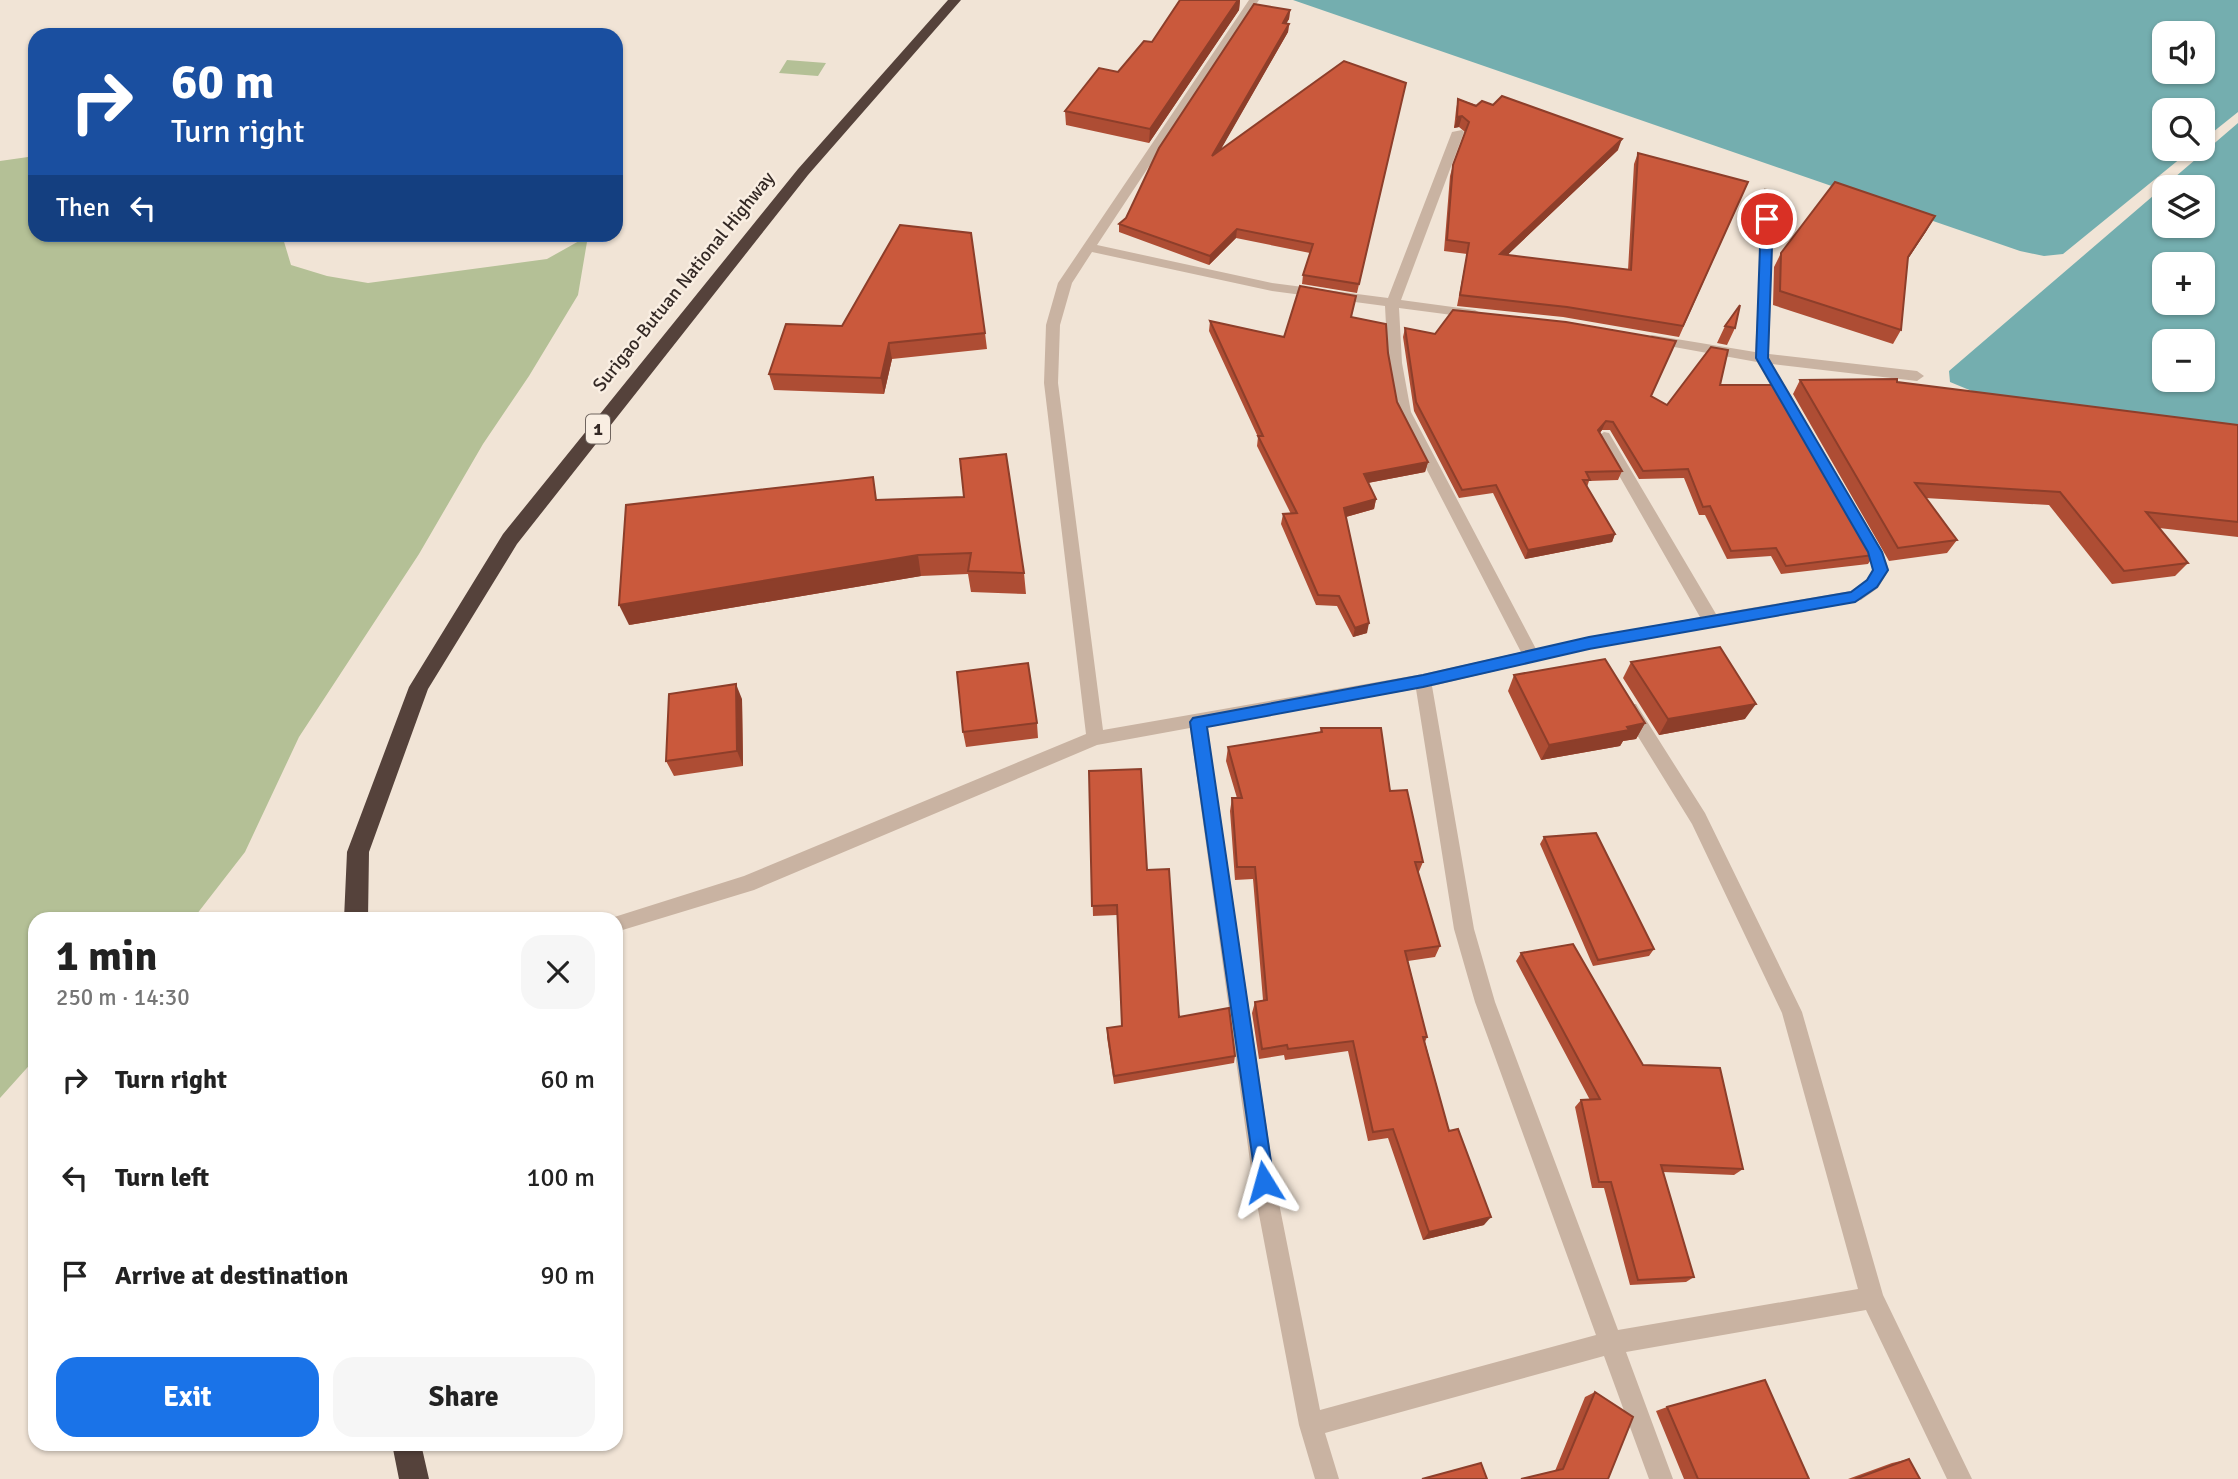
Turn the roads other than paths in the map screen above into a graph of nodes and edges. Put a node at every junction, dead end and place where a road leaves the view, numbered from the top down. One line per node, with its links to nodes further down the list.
1 (955, 0): 20 (highway, Surigao-Butuan National Highway / 1)
2 (1254, 0): 5 (street)
3 (1458, 132): 6 (street)
4 (1768, 191): 9 (street)
5 (1089, 247): 6 (street); 19 (street)
6 (1392, 305): 7 (street); 14 (street)
7 (1484, 315)
8 (1631, 335): 9 (street)
9 (1762, 358): 10 (street); 12 (street)
10 (1917, 376)
11 (1604, 437): 12 (street)
12 (1711, 621): 13 (street)
13 (1589, 643): 14 (street); 15 (street)
14 (1531, 656): 16 (street)
15 (1604, 667)
16 (1423, 681): 18 (street); 23 (street)
17 (1618, 690): 22 (street)
18 (1198, 722): 19 (street); 24 (street)
19 (1095, 738): 21 (street)
20 (356, 912)
21 (623, 921)
22 (1872, 1298): 23 (street); 29 (street)
23 (1608, 1343): 24 (street); 28 (street)
24 (1311, 1425): 27 (street)
25 (408, 1451): 26 (highway)
26 (414, 1479)
27 (1327, 1479)
28 (1661, 1479)
29 (1960, 1479)

